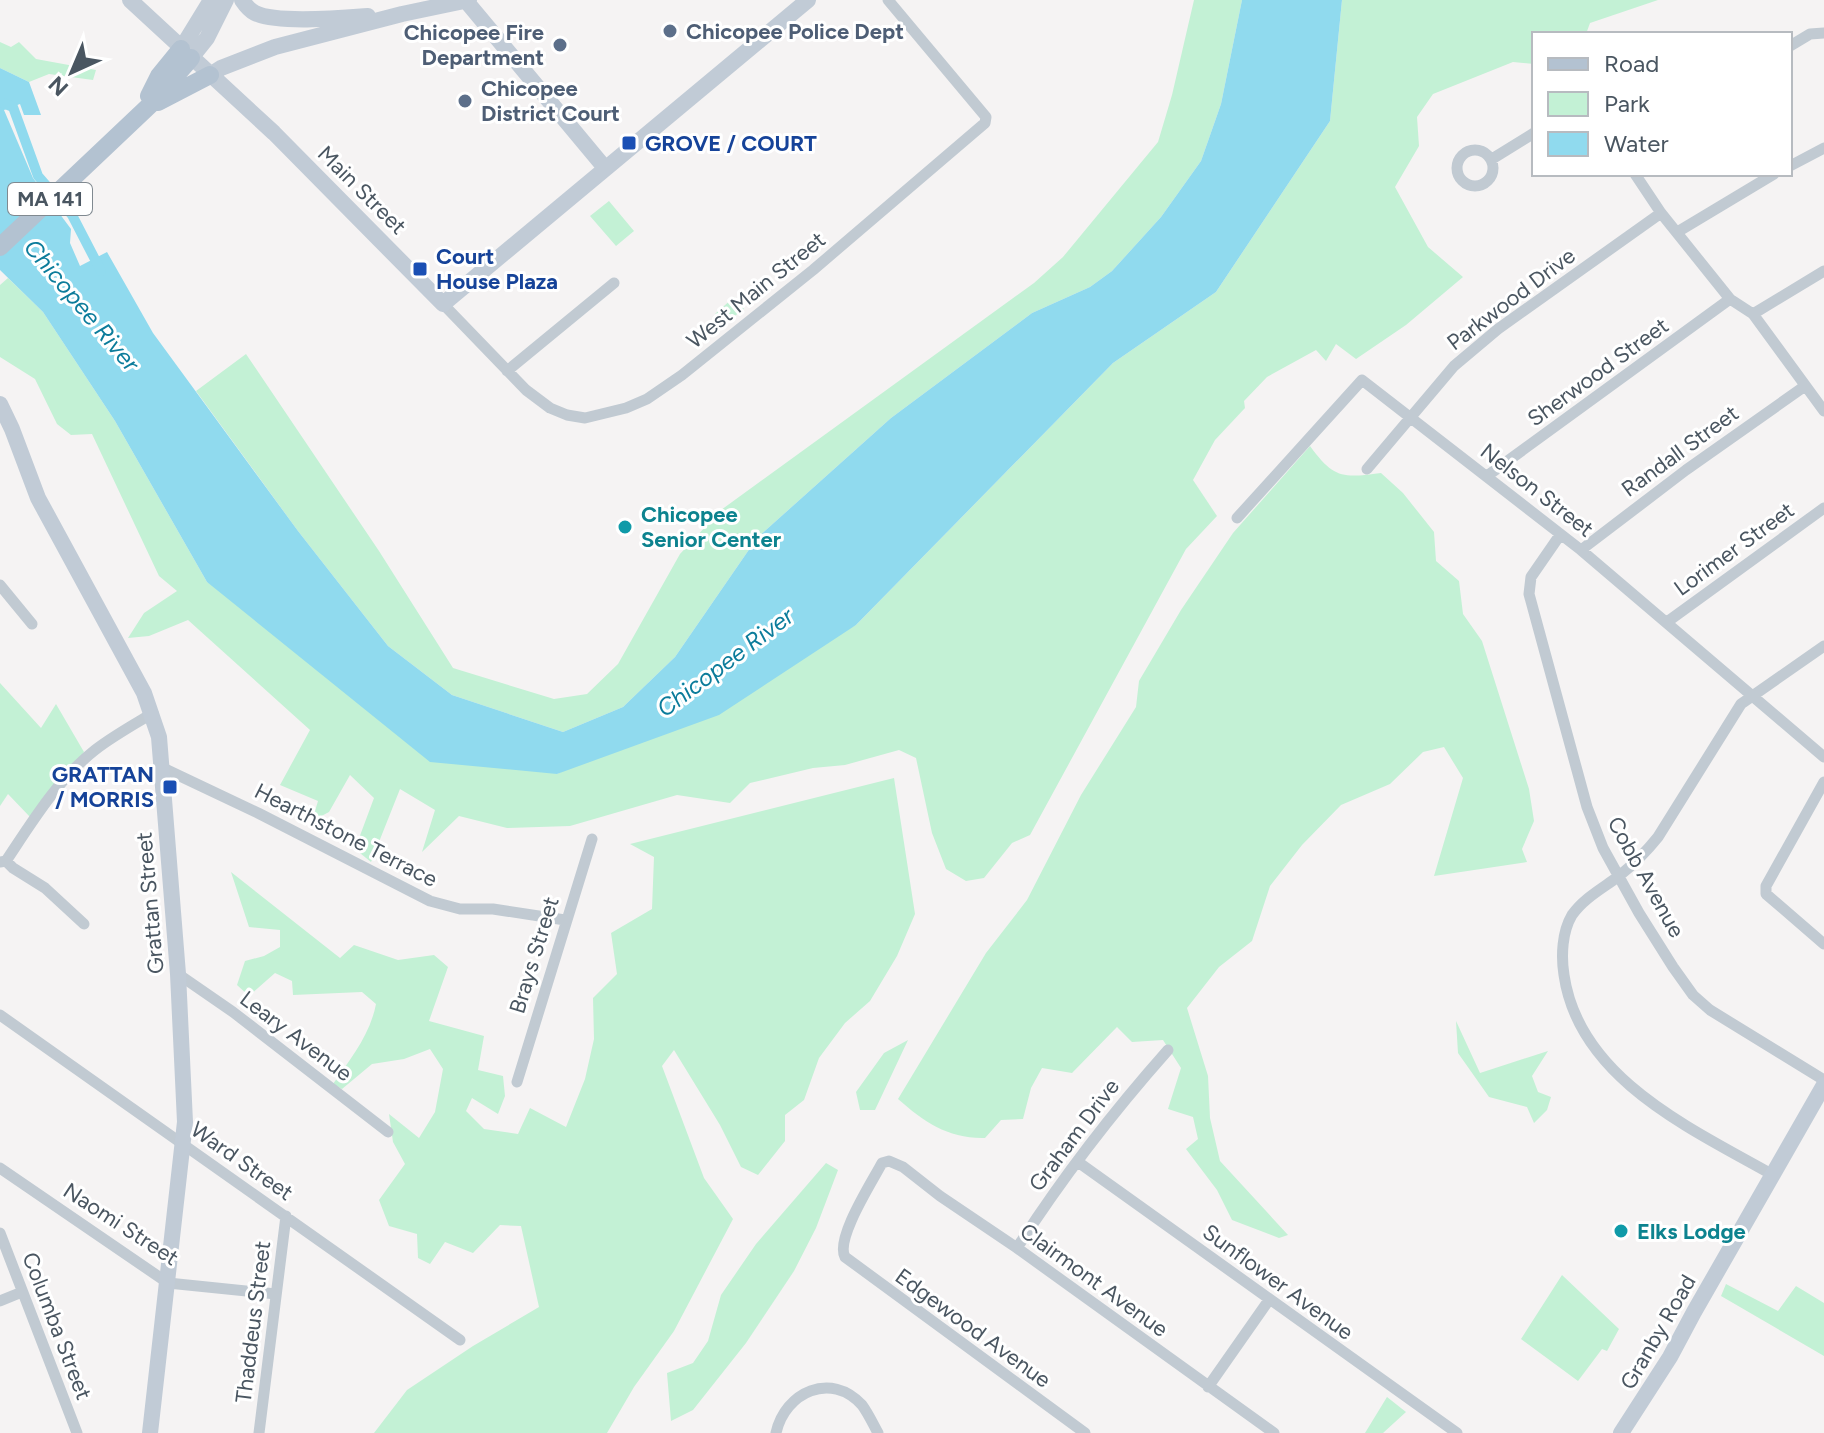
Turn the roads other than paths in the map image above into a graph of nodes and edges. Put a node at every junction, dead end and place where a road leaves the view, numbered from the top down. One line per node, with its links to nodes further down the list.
1 (130, 0): 11 (main road, Main Street)
2 (211, 0): 11 (main road)
3 (226, 0): 11 (main road)
4 (242, 0): 8 (main road)
5 (468, 0): 8 (main road); 18 (main road)
6 (808, 0): 18 (main road)
7 (888, 0): 31 (street, West Main Street)
8 (402, 14): 12 (main road)
9 (1824, 33): 10 (street)
10 (1792, 45)
11 (186, 54): 12 (main road, Main Street); 13 (main road, MA 141)
12 (210, 75): 13 (main road); 27 (main road, Main Street)
13 (146, 108): 23 (main road, MA 141)
14 (1532, 134): 16 (street)
15 (1824, 148): 17 (street)
16 (1492, 159)
17 (1792, 165)
18 (605, 168): 27 (main road)
19 (1636, 176): 21 (street)
20 (1769, 176): 22 (street)
21 (1661, 213): 22 (street); 34 (street, Parkwood Drive)
22 (1679, 231): 26 (street)
23 (0, 247)
24 (1824, 271): 28 (street)
25 (614, 283): 29 (street)
26 (1730, 299): 28 (street); 36 (street, Sherwood Street)
27 (443, 304): 29 (street, Main Street)
28 (1753, 314): 30 (street)
29 (507, 371): 31 (street, Main Street)
30 (1805, 386): 33 (street); 40 (street, Randall Street)
31 (540, 401)
32 (0, 404): 46 (main road, Grattan Street)
33 (1824, 411)
34 (1410, 418): 35 (street, Parkwood Drive); 36 (street, Nelson Street); 38 (street, Nelson Street)
35 (1367, 469)
36 (1487, 476): 39 (street, Nelson Street)
37 (1824, 508): 42 (street, Lorimer Street)
38 (1237, 518)
39 (1560, 535): 40 (street, Nelson Street); 52 (street, Cobb Avenue)
40 (1581, 550): 42 (street, Nelson Street)
41 (0, 585): 43 (street)
42 (1667, 622): 45 (street, Nelson Street)
43 (32, 624)
44 (1824, 646): 45 (street)
45 (1754, 697): 47 (street, Nelson Street); 52 (street)
46 (153, 713): 48 (main road, Grattan Street); 51 (street)
47 (1824, 757)
48 (163, 768): 53 (street, Hearthstone Terrace); 56 (main road, Grattan Street)
49 (1824, 782): 55 (street)
50 (592, 839): 53 (street, Brays Street)
51 (3, 861): 54 (street)
52 (1619, 876): 60 (street, Cobb Avenue); 65 (street)
53 (565, 920): 59 (street, Brays Street)
54 (84, 924)
55 (1824, 944)
56 (178, 974): 61 (street, Leary Avenue); 62 (main road, Grattan Street)
57 (0, 1015): 62 (street, Ward Street)
58 (1168, 1050): 63 (street, Graham Drive)
59 (517, 1082)
60 (1824, 1082): 65 (main road, Granby Road)
61 (388, 1132)
62 (183, 1144): 66 (street, Ward Street); 70 (main road, Grattan Street)
63 (1078, 1162): 68 (street, Graham Drive); 73 (street, Sunflower Avenue)
64 (0, 1168): 70 (street, Naomi Street)
65 (1773, 1175): 85 (main road, Granby Road)
66 (286, 1216): 72 (street, Thaddeus Street); 75 (street, Ward Street)
67 (0, 1233): 71 (street, Columba Street)
68 (1017, 1248): 69 (street, Clairmont Avenue); 76 (street, Clairmont Avenue)
69 (842, 1251): 82 (street, Edgewood Avenue)
70 (168, 1283): 72 (street, Naomi Street); 78 (main road, Grattan Street)
71 (22, 1292): 74 (street); 77 (street, Columba Street)
72 (276, 1294): 79 (street, Thaddeus Street)
73 (1269, 1300): 76 (street); 84 (street, Sunflower Avenue)
74 (0, 1301)
75 (460, 1340)
76 (1208, 1387): 83 (street, Clairmont Avenue)
77 (77, 1433)
78 (150, 1433)
79 (259, 1433)
80 (776, 1433): 81 (street)
81 (878, 1433)
82 (1085, 1433)
83 (1274, 1433)
84 (1457, 1433)
85 (1622, 1433)

